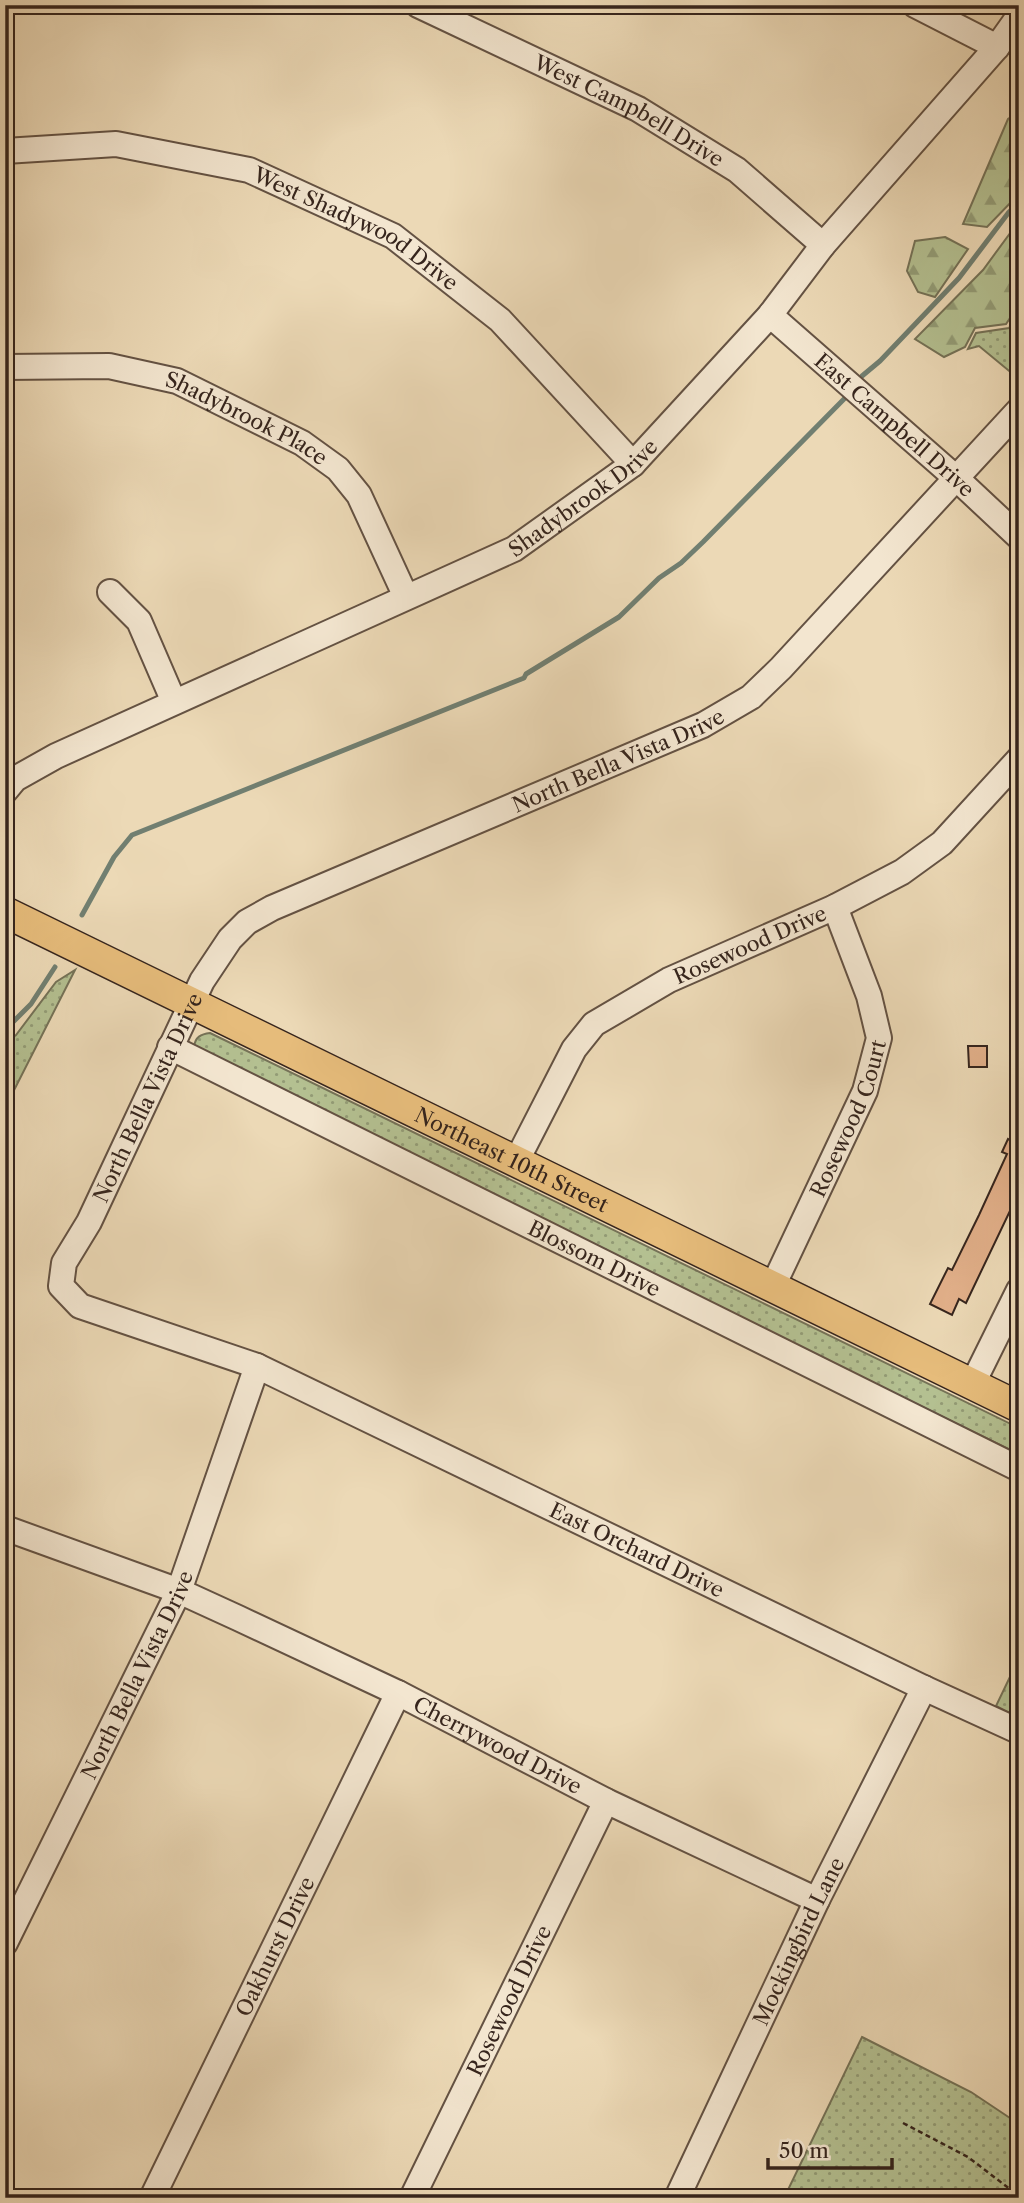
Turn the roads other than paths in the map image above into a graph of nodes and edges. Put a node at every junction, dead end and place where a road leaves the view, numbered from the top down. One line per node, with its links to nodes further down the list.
1 (418, 5): 6 (street, West Campbell Drive)
2 (915, 5): 4 (street)
3 (1019, 16): 4 (street, Shadybrook Drive)
4 (997, 47): 6 (street, Shadybrook Drive)
5 (5, 151): 10 (street, West Shadywood Drive)
6 (823, 245): 7 (street, Shadybrook Drive)
7 (770, 315): 10 (street, Shadybrook Drive); 11 (street, East Campbell Drive)
8 (5, 367): 14 (street, Shadybrook Place)
9 (1019, 410): 11 (street, North Bella Vista Drive)
10 (633, 464): 14 (street, Shadybrook Drive)
11 (956, 478): 12 (street, East Campbell Drive); 20 (street, North Bella Vista Drive)
12 (1019, 537)
13 (110, 592): 15 (street)
14 (406, 597): 15 (street, Shadybrook Drive)
15 (174, 702): 17 (street, Shadybrook Drive)
16 (1019, 760): 18 (street, Rosewood Drive)
17 (5, 791)
18 (835, 907): 22 (street, Rosewood Drive); 23 (street, Rosewood Court)
19 (5, 912): 20 (main road, Northeast 10th Street)
20 (192, 1002): 21 (street, North Bella Vista Drive); 22 (main road, Northeast 10th Street)
21 (170, 1047): 25 (street, North Bella Vista Drive); 28 (street, Blossom Drive)
22 (517, 1160): 23 (main road, Northeast 10th Street)
23 (773, 1286): 26 (main road, Northeast 10th Street)
24 (1019, 1290): 26 (street)
25 (257, 1366): 30 (street, North Bella Vista Drive); 31 (street, East Orchard Drive)
26 (972, 1385): 27 (main road, Northeast 10th Street)
27 (1019, 1408)
28 (1019, 1469)
29 (5, 1528): 30 (street, Cherrywood Drive)
30 (179, 1591): 32 (street, Cherrywood Drive); 36 (street, North Bella Vista Drive)
31 (924, 1688): 33 (street, East Orchard Drive); 35 (street, Mockingbird Lane)
32 (398, 1693): 34 (street, Cherrywood Drive); 37 (street, Oakhurst Drive)
33 (1016, 1730)
34 (606, 1801): 35 (street, Cherrywood Drive); 38 (street, Rosewood Drive)
35 (817, 1900): 39 (street, Mockingbird Lane)
36 (5, 1943)
37 (152, 2198)
38 (412, 2198)
39 (677, 2198)

